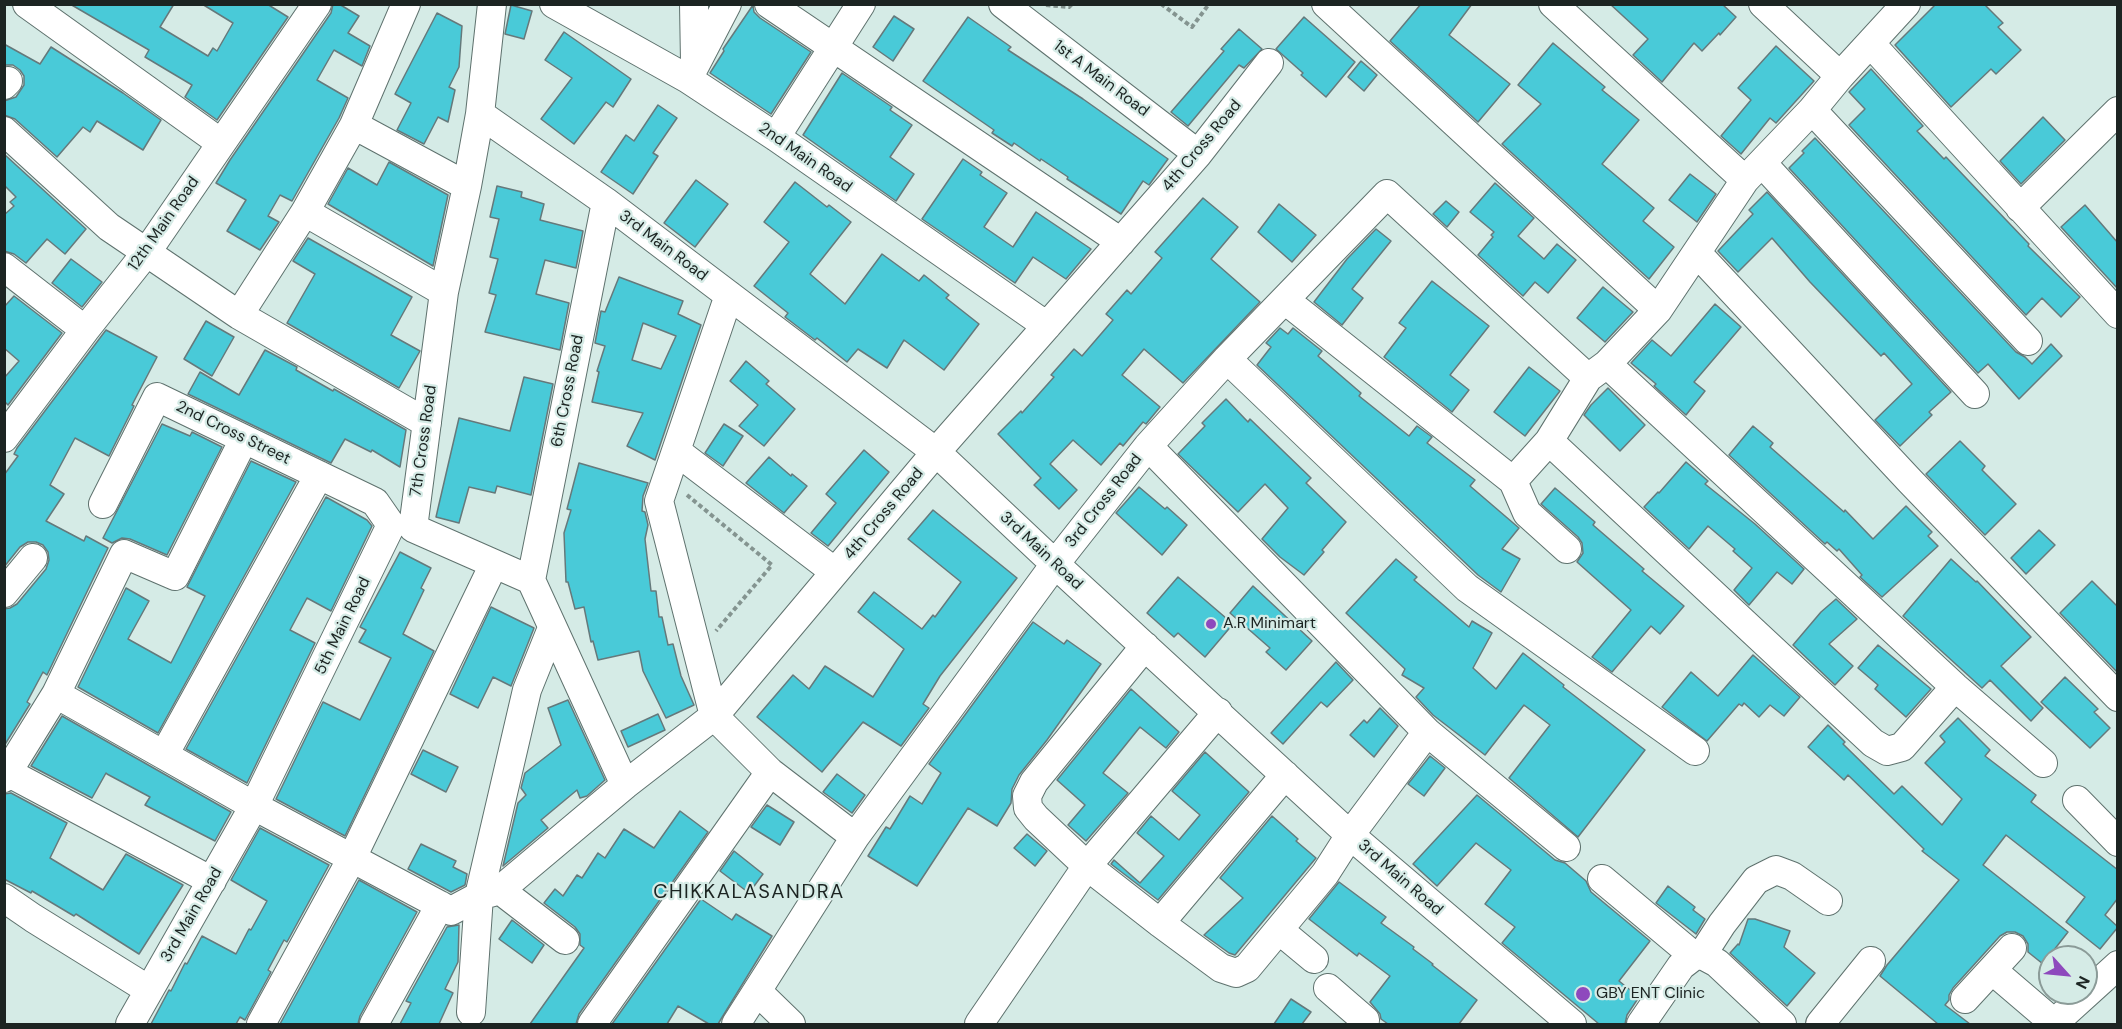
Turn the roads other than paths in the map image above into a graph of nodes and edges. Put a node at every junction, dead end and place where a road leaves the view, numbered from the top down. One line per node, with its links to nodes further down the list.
1 (27, 4): 26 (street)
2 (317, 4): 26 (street, 12th Main Road)
3 (406, 4): 23 (street)
4 (492, 4): 22 (street, 7th Cross Road)
5 (554, 4): 18 (street, 2nd Main Road)
6 (694, 4): 18 (street)
7 (726, 4): 18 (street)
8 (769, 4): 16 (street)
9 (1003, 4): 27 (street, 1st A Main Road)
10 (1326, 4): 40 (street)
11 (1553, 4): 28 (street)
12 (1763, 4): 19 (street)
13 (1906, 4): 15 (street)
14 (855, 7): 16 (street)
15 (1871, 45): 19 (street); 31 (street)
16 (833, 48): 25 (street); 33 (street)
17 (1269, 63): 27 (street, 4th Cross Road)
18 (691, 71): 25 (street, 2nd Main Road)
19 (1839, 76): 20 (street)
20 (1812, 110): 28 (street); 45 (street)
21 (2118, 111): 31 (street)
22 (480, 114): 29 (street, 7th Cross Road); 30 (street, 3rd Main Road)
23 (354, 125): 29 (street); 32 (street)
24 (4, 131): 34 (street)
25 (776, 137): 43 (street, 2nd Main Road)
26 (220, 143): 34 (street, 12th Main Road)
27 (1198, 154): 33 (street, 4th Cross Road)
28 (1754, 171): 35 (street); 48 (street)
29 (467, 186): 37 (street, 7th Cross Road)
30 (606, 202): 38 (street, 3rd Main Road); 64 (street, 6th Cross Road)
31 (2020, 208): 41 (street)
32 (305, 212): 37 (street); 42 (street)
33 (1121, 242): 43 (street, 4th Cross Road)
34 (146, 253): 42 (street); 44 (street, 12th Main Road)
35 (1697, 253): 40 (street); 70 (street)
36 (4, 267): 44 (street)
37 (444, 292): 50 (street, 7th Cross Road)
38 (729, 295): 54 (street); 55 (street, 3rd Main Road)
39 (1285, 300): 46 (street, 3rd Cross Road); 47 (street, 3rd Cross Road); 57 (street)
40 (1658, 310): 47 (street)
41 (2118, 314)
42 (239, 315): 50 (street)
43 (1047, 326): 55 (street, 4th Cross Road)
44 (85, 330): 49 (street, 12th Main Road)
45 (2028, 341)
46 (1227, 359): 53 (street, 3rd Cross Road); 74 (street)
47 (1598, 371): 52 (street); 68 (street)
48 (1975, 394)
49 (9, 421)
50 (427, 423): 62 (street, 7th Cross Road)
51 (244, 439): 56 (street, 2nd Cross Street); 58 (street, 2nd Cross Street); 69 (street)
52 (1549, 441): 57 (street); 68 (street)
53 (1148, 446): 61 (street, 3rd Cross Road); 73 (street)
54 (676, 451): 63 (street); 72 (street)
55 (936, 452): 61 (street, 3rd Main Road); 63 (street, 4th Cross Road)
56 (320, 475): 75 (street); 82 (street, 5th Main Road)
57 (1514, 481): 59 (street)
58 (104, 504)
59 (1567, 549)
60 (33, 558): 65 (street)
61 (1055, 564): 67 (street, 3rd Main Road); 84 (street, 3rd Cross Road)
62 (490, 572): 64 (street, 7th Cross Road); 87 (street)
63 (835, 572): 72 (street, 4th Cross Road)
64 (531, 580): 66 (street)
65 (4, 593)
66 (552, 628): 80 (street); 91 (street)
67 (1145, 646): 71 (street, 3rd Main Road); 88 (street)
68 (1955, 687): 76 (street)
69 (56, 693): 75 (street); 78 (street)
70 (2118, 697)
71 (1218, 712): 79 (street, 3rd Main Road); 88 (street)
72 (714, 716): 77 (street); 80 (street, 4th Cross Road)
73 (1427, 732): 83 (street); 86 (street)
74 (1695, 751)
75 (164, 755): 82 (street)
76 (2043, 763)
77 (770, 772): 84 (street); 113 (street)
78 (6, 775): 90 (street)
79 (1285, 775): 83 (street, 3rd Main Road); 95 (street)
80 (625, 785): 91 (street, 4th Cross Road)
81 (2077, 800): 85 (street)
82 (254, 807): 87 (street); 90 (street, 3rd Main Road)
83 (1350, 835): 96 (street); 117 (street, 3rd Main Road)
84 (855, 837): 106 (street, 3rd Cross Road)
85 (2118, 842)
86 (1566, 847)
87 (352, 858): 94 (street); 111 (street)
88 (1087, 866): 95 (street); 116 (street)
89 (1602, 879): 99 (street)
90 (212, 881): 105 (street, 3rd Main Road)
91 (489, 893): 94 (street, 4th Cross Road); 97 (street); 108 (street)
92 (4, 898): 105 (street)
93 (1828, 901): 99 (street)
94 (445, 908): 112 (street)
95 (1160, 923): 96 (street)
96 (1279, 930): 100 (street)
97 (565, 940)
98 (2012, 948): 103 (street)
99 (1698, 956): 118 (street); 119 (street)
100 (1314, 959)
101 (1871, 962): 120 (street)
102 (2118, 965): 121 (street)
103 (1992, 970): 107 (street); 121 (street)
104 (1328, 988): 109 (street)
105 (149, 990): 110 (street, 3rd Main Road)
106 (757, 991): 114 (street, 3rd Cross Road); 115 (street)
107 (1965, 999)
108 (471, 1012)
109 (1366, 1023)
110 (130, 1024)
111 (261, 1024)
112 (374, 1024)
113 (592, 1024)
114 (736, 1024)
115 (791, 1024)
116 (979, 1024)
117 (1572, 1024)
118 (1641, 1024)
119 (1782, 1024)
120 (1820, 1024)
121 (2054, 1024)

